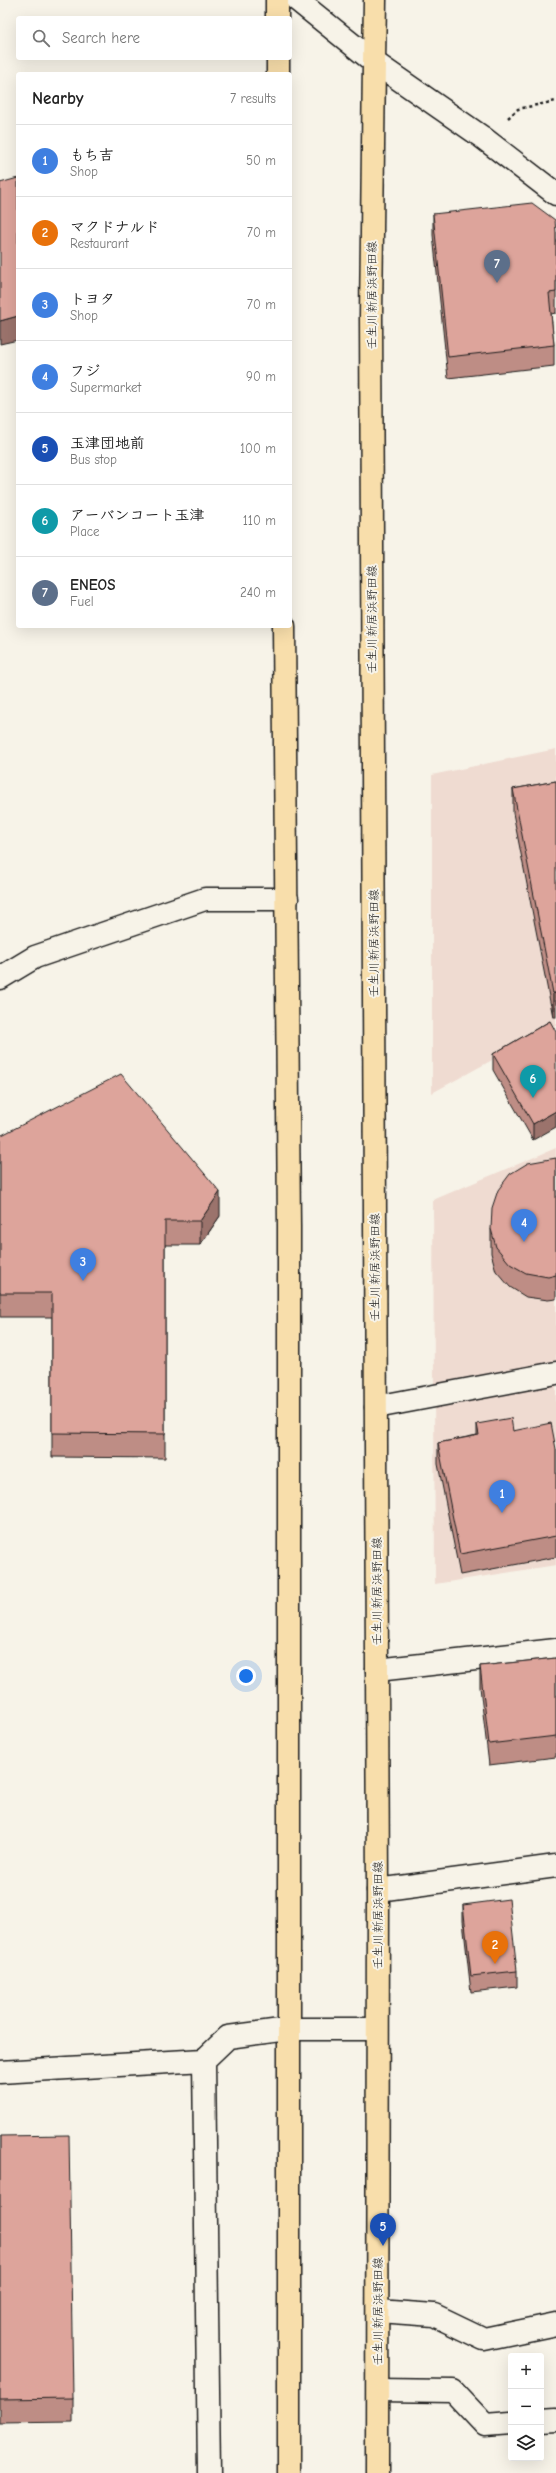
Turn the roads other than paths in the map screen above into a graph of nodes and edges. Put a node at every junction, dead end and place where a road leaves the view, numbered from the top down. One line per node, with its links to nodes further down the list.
1 (277, 0): 4 (main road)
2 (297, 0): 6 (street)
3 (375, 0): 6 (main road, 壬生川新居浜野田線)
4 (277, 16)
5 (278, 60): 7 (main road)
6 (374, 62): 8 (street); 13 (main road, 壬生川新居浜野田線)
7 (278, 72)
8 (556, 194)
9 (284, 628): 10 (main road)
10 (287, 899): 11 (street); 18 (main road)
11 (0, 978)
12 (556, 1373): 13 (street)
13 (376, 1408): 15 (main road, 壬生川新居浜野田線)
14 (556, 1650): 15 (street)
15 (377, 1670): 17 (main road, 壬生川新居浜野田線)
16 (556, 1866): 17 (street)
17 (378, 1890): 19 (main road, 壬生川新居浜野田線)
18 (288, 2029): 19 (street); 20 (street); 29 (main road)
19 (377, 2029): 22 (main road, 壬生川新居浜野田線)
20 (204, 2060): 21 (street); 28 (street)
21 (0, 2072)
22 (378, 2311): 23 (street); 24 (main road, 壬生川新居浜野田線)
23 (556, 2324)
24 (378, 2390): 27 (street); 30 (main road, 壬生川新居浜野田線)
25 (556, 2420): 26 (street)
26 (544, 2421)
27 (508, 2423)
28 (209, 2473)
29 (289, 2473)
30 (377, 2473)

